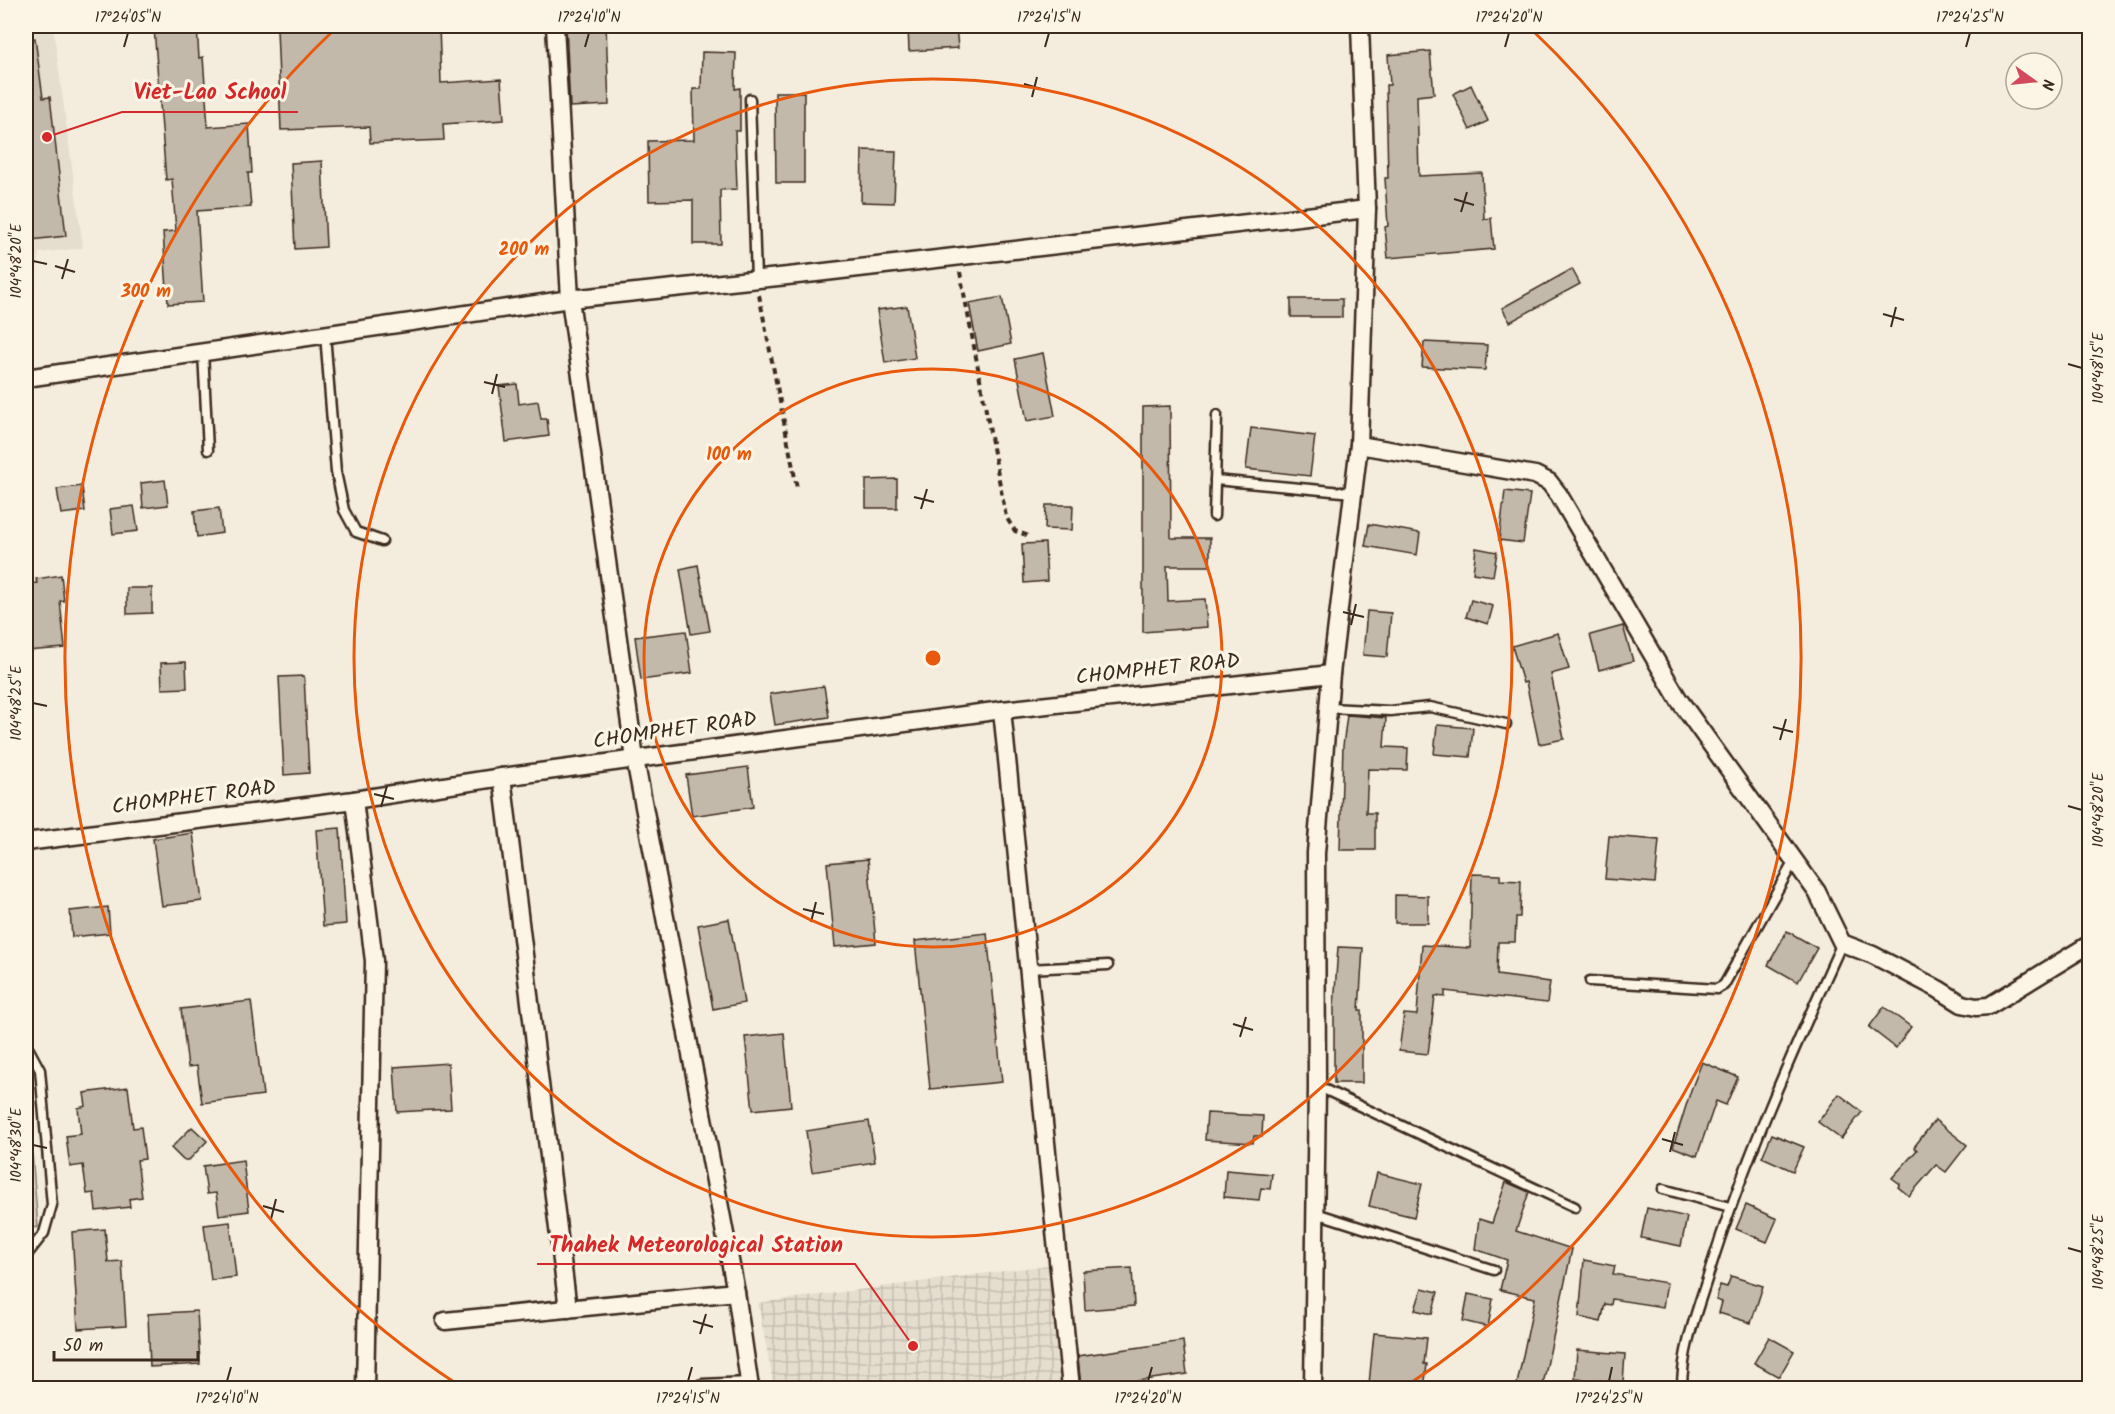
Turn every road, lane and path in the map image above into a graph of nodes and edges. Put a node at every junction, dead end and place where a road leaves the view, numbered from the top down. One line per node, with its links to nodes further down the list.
1 (555, 26): 7 (street)
2 (1360, 26): 4 (street)
3 (750, 99): 6 (lane)
4 (1367, 209): 5 (street); 12 (street)
5 (957, 256): 6 (street); 18 (path)
6 (756, 279): 7 (street); 15 (path)
7 (570, 299): 8 (street); 26 (street)
8 (325, 334): 9 (street); 19 (lane)
9 (203, 351): 10 (street); 13 (lane)
10 (26, 378)
11 (1217, 415): 14 (lane)
12 (1359, 445): 16 (street); 30 (street)
13 (208, 450)
14 (1215, 480): 16 (lane); 17 (lane)
15 (797, 488)
16 (1353, 493): 22 (street)
17 (1214, 516)
18 (1029, 536)
19 (382, 541)
20 (26, 581): 21 (path)
21 (27, 592)
22 (1331, 674): 23 (street); 24 (street, CHOMPHET ROAD)
23 (1329, 708): 25 (lane); 37 (street)
24 (1002, 710): 26 (street, CHOMPHET ROAD); 34 (street)
25 (1506, 724)
26 (635, 759): 27 (street, CHOMPHET ROAD); 44 (street)
27 (502, 777): 28 (street, CHOMPHET ROAD); 45 (street)
28 (354, 800): 29 (street, CHOMPHET ROAD); 48 (street)
29 (26, 842)
30 (1794, 861): 31 (street); 35 (lane)
31 (1842, 943): 32 (street); 40 (lane)
32 (2090, 944)
33 (1108, 965): 34 (lane)
34 (1028, 969): 50 (street)
35 (1590, 981)
36 (26, 1044): 42 (lane)
37 (1317, 1086): 39 (lane); 41 (street)
38 (1663, 1189): 40 (lane)
39 (1575, 1207)
40 (1730, 1208): 52 (lane)
41 (1316, 1213): 43 (lane); 51 (street)
42 (26, 1256)
43 (1494, 1270)
44 (736, 1292): 45 (street); 47 (street)
45 (568, 1309): 46 (street)
46 (445, 1321)
47 (750, 1387): 49 (street)
48 (365, 1389)
49 (702, 1389)
50 (1071, 1389)
51 (1313, 1389)
52 (1682, 1389)

